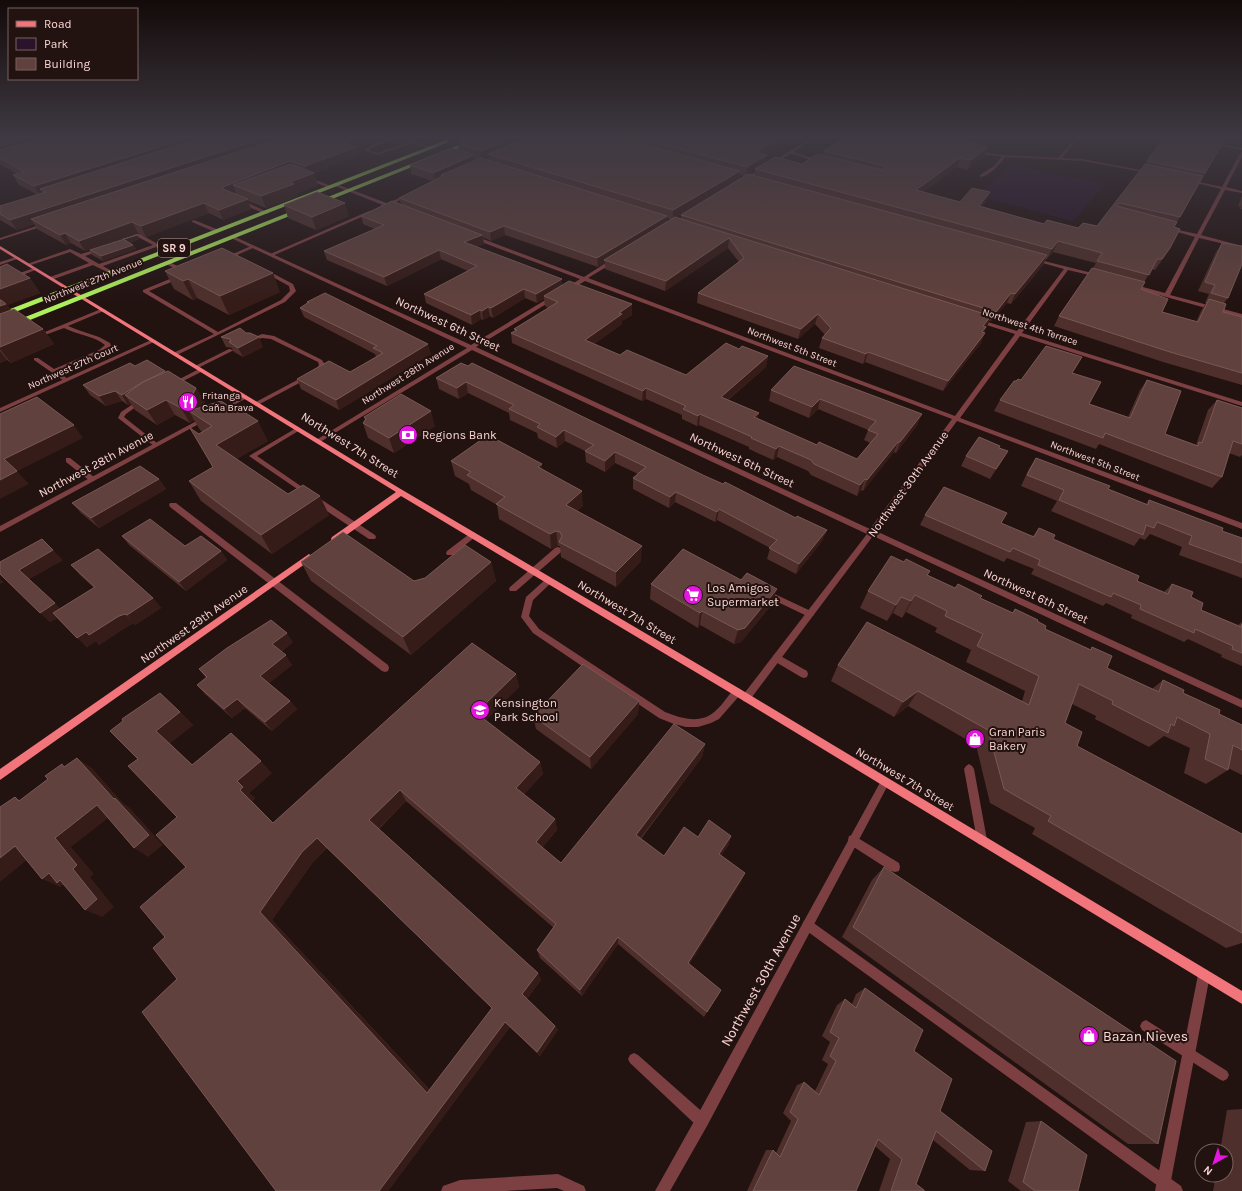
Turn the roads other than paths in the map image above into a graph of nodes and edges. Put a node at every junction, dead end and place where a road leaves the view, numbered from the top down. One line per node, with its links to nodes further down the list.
1 (316, 193): 9 (highway, Northwest 27th Avenue / SR 9)
2 (344, 193): 16 (highway, Northwest 27th Avenue / SR 9)
3 (357, 193): 7 (street)
4 (414, 193): 7 (street)
5 (1222, 193): 15 (street)
6 (237, 200): 9 (street)
7 (387, 204): 8 (street); 25 (street)
8 (402, 210)
9 (267, 212): 13 (highway, Northwest 27th Avenue / SR 9)
10 (194, 221): 13 (street)
11 (52, 223): 17 (street)
12 (1165, 228): 15 (street)
13 (217, 231): 24 (highway, Northwest 27th Avenue / SR 9)
14 (468, 235): 44 (street, Northwest 5th Street)
15 (1198, 236): 22 (street); 50 (street)
16 (233, 237): 21 (street, Northwest 6th Street); 34 (highway, Northwest 27th Avenue / SR 9)
17 (0, 240)
18 (124, 240): 19 (street)
19 (156, 245): 24 (street); 37 (street)
20 (109, 246): 26 (street)
21 (254, 247): 25 (street, Northwest 6th Street); 29 (street)
22 (1242, 247)
23 (0, 248): 28 (main road, Northwest 7th Street)
24 (168, 250): 40 (highway, Northwest 27th Avenue / SR 9)
25 (270, 255): 63 (street, Northwest 6th Street)
26 (81, 256): 33 (street); 36 (street)
27 (1028, 257): 38 (street)
28 (18, 258): 35 (street); 36 (main road, Northwest 7th Street)
29 (226, 258): 31 (street); 32 (street)
30 (618, 258): 44 (street)
31 (220, 261)
32 (232, 262)
33 (93, 263): 37 (street); 42 (street)
34 (168, 263): 51 (highway, Northwest 27th Avenue / SR 9); 59 (street)
35 (0, 264)
36 (29, 264): 39 (main road, Northwest 7th Street)
37 (99, 266): 40 (street)
38 (1067, 268): 43 (street); 60 (street, Northwest 30th Avenue)
39 (36, 269): 42 (main road, Northwest 7th Street); 45 (street)
40 (111, 273): 47 (highway, Northwest 27th Avenue / SR 9)
41 (257, 273): 59 (street)
42 (52, 278): 47 (main road, Northwest 7th Street)
43 (1105, 278)
44 (584, 279): 48 (street); 76 (street, Northwest 5th Street)
45 (0, 282)
46 (1128, 284): 50 (street)
47 (70, 289): 51 (main road, Northwest 7th Street); 53 (highway, Northwest 27th Avenue / SR 9)
48 (565, 290)
49 (558, 294): 63 (street, Northwest 28th Avenue)
50 (1167, 295): 54 (street)
51 (83, 297): 52 (main road, Northwest 7th Street); 57 (highway, Northwest 27th Avenue / SR 9)
52 (103, 310): 56 (street); 62 (main road, Northwest 7th Street)
53 (0, 316)
54 (1242, 316)
55 (970, 318): 60 (street, Northwest 4th Terrace)
56 (65, 326): 58 (street); 68 (street)
57 (0, 330)
58 (43, 334)
59 (218, 334): 65 (street)
60 (1019, 334): 74 (street, Northwest 4th Terrace); 76 (street, Northwest 30th Avenue)
61 (251, 340): 73 (street)
62 (153, 341): 65 (main road, Northwest 7th Street); 69 (street, Northwest 27th Court)
63 (472, 347): 78 (street, Northwest 28th Avenue); 87 (street, Northwest 6th Street)
64 (231, 350): 67 (street)
65 (175, 354): 67 (main road, Northwest 7th Street)
66 (36, 359): 68 (street)
67 (199, 369): 70 (street); 72 (main road, Northwest 7th Street)
68 (53, 372): 69 (street)
69 (66, 380): 75 (street, Northwest 27th Court)
70 (169, 386)
71 (150, 395): 79 (street)
72 (245, 397): 73 (main road, Northwest 7th Street); 79 (street, Northwest 28th Avenue)
73 (256, 404): 77 (main road, Northwest 7th Street)
74 (1242, 404)
75 (0, 410)
76 (956, 418): 85 (street, Northwest 5th Street); 87 (street, Northwest 30th Avenue)
77 (298, 429): 78 (main road, Northwest 7th Street); 84 (street)
78 (318, 442): 82 (main road, Northwest 7th Street)
79 (156, 445): 81 (street, Northwest 28th Avenue)
80 (68, 460): 81 (street)
81 (92, 479): 86 (street, Northwest 28th Avenue)
82 (401, 492): 84 (main road); 88 (main road, Northwest 7th Street)
83 (173, 505): 96 (street)
84 (354, 526): 89 (street); 90 (main road)
85 (1242, 526)
86 (0, 529)
87 (872, 532): 99 (street, Northwest 30th Avenue); 105 (street, Northwest 6th Street)
88 (472, 535): 93 (street); 94 (main road, Northwest 7th Street)
89 (372, 537)
90 (329, 543)
91 (558, 550): 94 (street)
92 (317, 552): 96 (main road, Northwest 29th Avenue)
93 (450, 553)
94 (533, 571): 95 (main road, Northwest 7th Street); 97 (street)
95 (549, 581): 103 (main road, Northwest 7th Street); 103 (street)
96 (273, 583): 101 (street); 107 (main road, Northwest 29th Avenue)
97 (513, 589)
98 (757, 589): 99 (street)
99 (810, 614): 100 (street, Northwest 30th Avenue)
100 (777, 658): 102 (street); 104 (street, Northwest 30th Avenue)
101 (384, 668)
102 (804, 674)
103 (737, 692): 104 (main road, Northwest 7th Street)
104 (746, 698): 108 (main road, Northwest 7th Street)
105 (1242, 704)
106 (969, 769): 110 (street)
107 (0, 775)
108 (885, 782): 109 (street, Northwest 30th Avenue); 110 (main road, Northwest 7th Street)
109 (853, 840): 111 (street); 112 (street, Northwest 30th Avenue)
110 (982, 840): 113 (main road, Northwest 7th Street)
111 (895, 867)
112 (808, 925): 119 (street, Northwest 30th Avenue); 120 (street)
113 (1204, 975): 114 (main road, Northwest 7th Street); 116 (street)
114 (1242, 998)
115 (1146, 1026): 116 (street)
116 (1189, 1054): 118 (street); 120 (street)
117 (634, 1059): 119 (street)
118 (1223, 1075)
119 (702, 1121): 123 (street, Northwest 30th Avenue)
120 (1163, 1186): 124 (street)
121 (448, 1191): 122 (street)
122 (579, 1191)
123 (662, 1191)
124 (1176, 1191)

